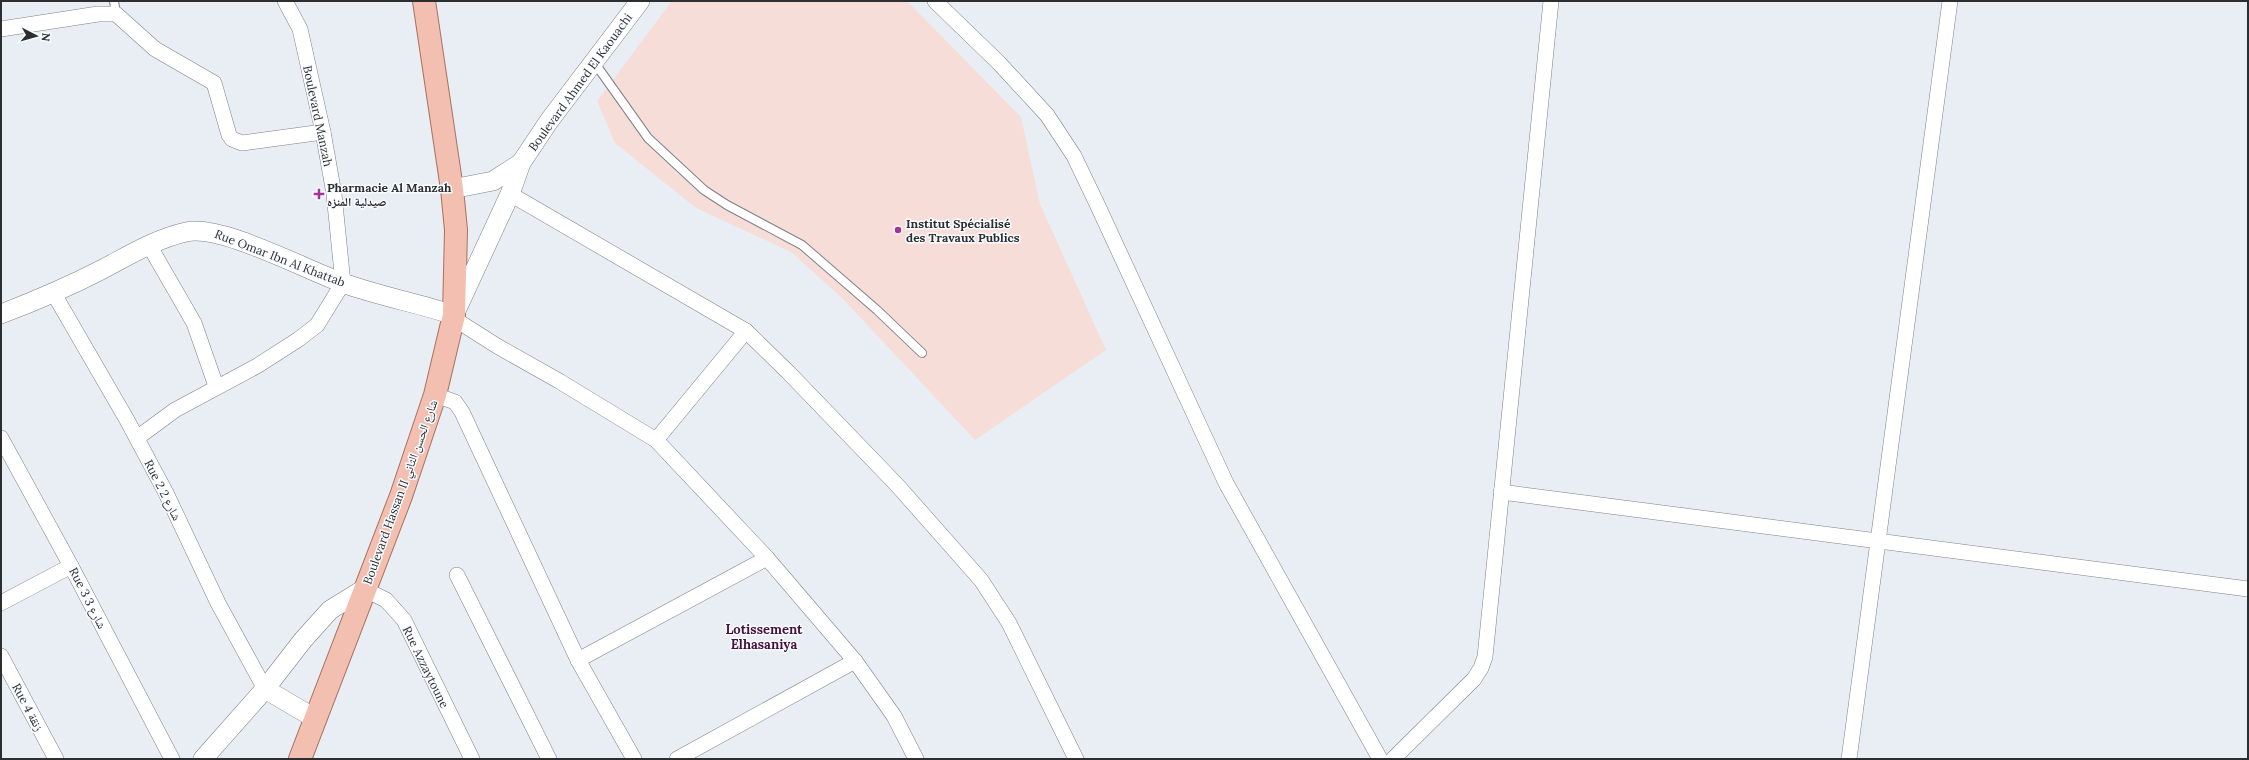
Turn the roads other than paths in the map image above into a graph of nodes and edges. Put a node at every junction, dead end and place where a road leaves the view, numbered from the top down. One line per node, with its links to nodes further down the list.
1 (286, 1): 10 (street, Boulevard Manzah)
2 (424, 1): 12 (main road, Boulevard Hassan II شارع الحسن الثاني)
3 (640, 1): 9 (street, Boulevard Ahmed El Kaouachi)
4 (935, 1): 49 (street)
5 (1551, 1): 26 (street)
6 (1950, 1): 27 (street)
7 (115, 7): 8 (street); 10 (street)
8 (1, 29)
9 (594, 61): 11 (street, Boulevard Ahmed El Kaouachi); 20 (lane)
10 (322, 132): 15 (street, Boulevard Manzah)
11 (521, 163): 12 (street, Boulevard Ahmed El Kaouachi); 13 (street, Boulevard Ahmed El Kaouachi)
12 (452, 189): 18 (main road, Boulevard Hassan II شارع الحسن الثاني)
13 (510, 194): 18 (street, Boulevard Ahmed El Kaouachi); 19 (street)
14 (150, 244): 15 (street, Rue Omar Ibn Al Khattab); 16 (street, Rue Omar Ibn Al Khattab); 21 (street)
15 (343, 283): 18 (street, Rue Omar Ibn Al Khattab); 21 (street)
16 (54, 294): 17 (street, Rue Omar Ibn Al Khattab); 23 (street, Rue 2 شارع 2)
17 (1, 314)
18 (453, 316): 22 (main road, Boulevard Hassan II شارع الحسن الثاني); 24 (street)
19 (746, 331): 24 (street); 48 (street)
20 (922, 353)
21 (216, 386): 23 (street)
22 (436, 395): 31 (main road, Boulevard Hassan II شارع الحسن الثاني); 35 (street)
23 (136, 438): 37 (street, Rue 2 شارع 2)
24 (656, 440): 28 (street)
25 (3, 445): 29 (street, Rue 3 شارع 3)
26 (1501, 492): 27 (street); 50 (street)
27 (1876, 541): 32 (street); 51 (street)
28 (767, 558): 35 (street); 36 (street)
29 (72, 566): 33 (street); 40 (street, Rue 3 شارع 3)
30 (457, 575): 44 (street)
31 (364, 589): 37 (street); 38 (main road, Boulevard Hassan II شارع الحسن الثاني); 43 (street, Rue Azzaytoune)
32 (2248, 589)
33 (1, 603)
34 (1, 656): 39 (street, Rue 4 زنقة)
35 (578, 660): 45 (street)
36 (855, 661): 46 (street); 47 (street)
37 (265, 689): 38 (street); 41 (street)
38 (316, 719): 42 (main road, Boulevard Hassan II شارع الحسن الثاني)
39 (56, 759)
40 (172, 759)
41 (204, 759)
42 (300, 759)
43 (472, 759)
44 (548, 759)
45 (634, 759)
46 (677, 759)
47 (916, 759)
48 (1076, 759)
49 (1380, 759)
50 (1393, 759)
51 (1849, 759)

